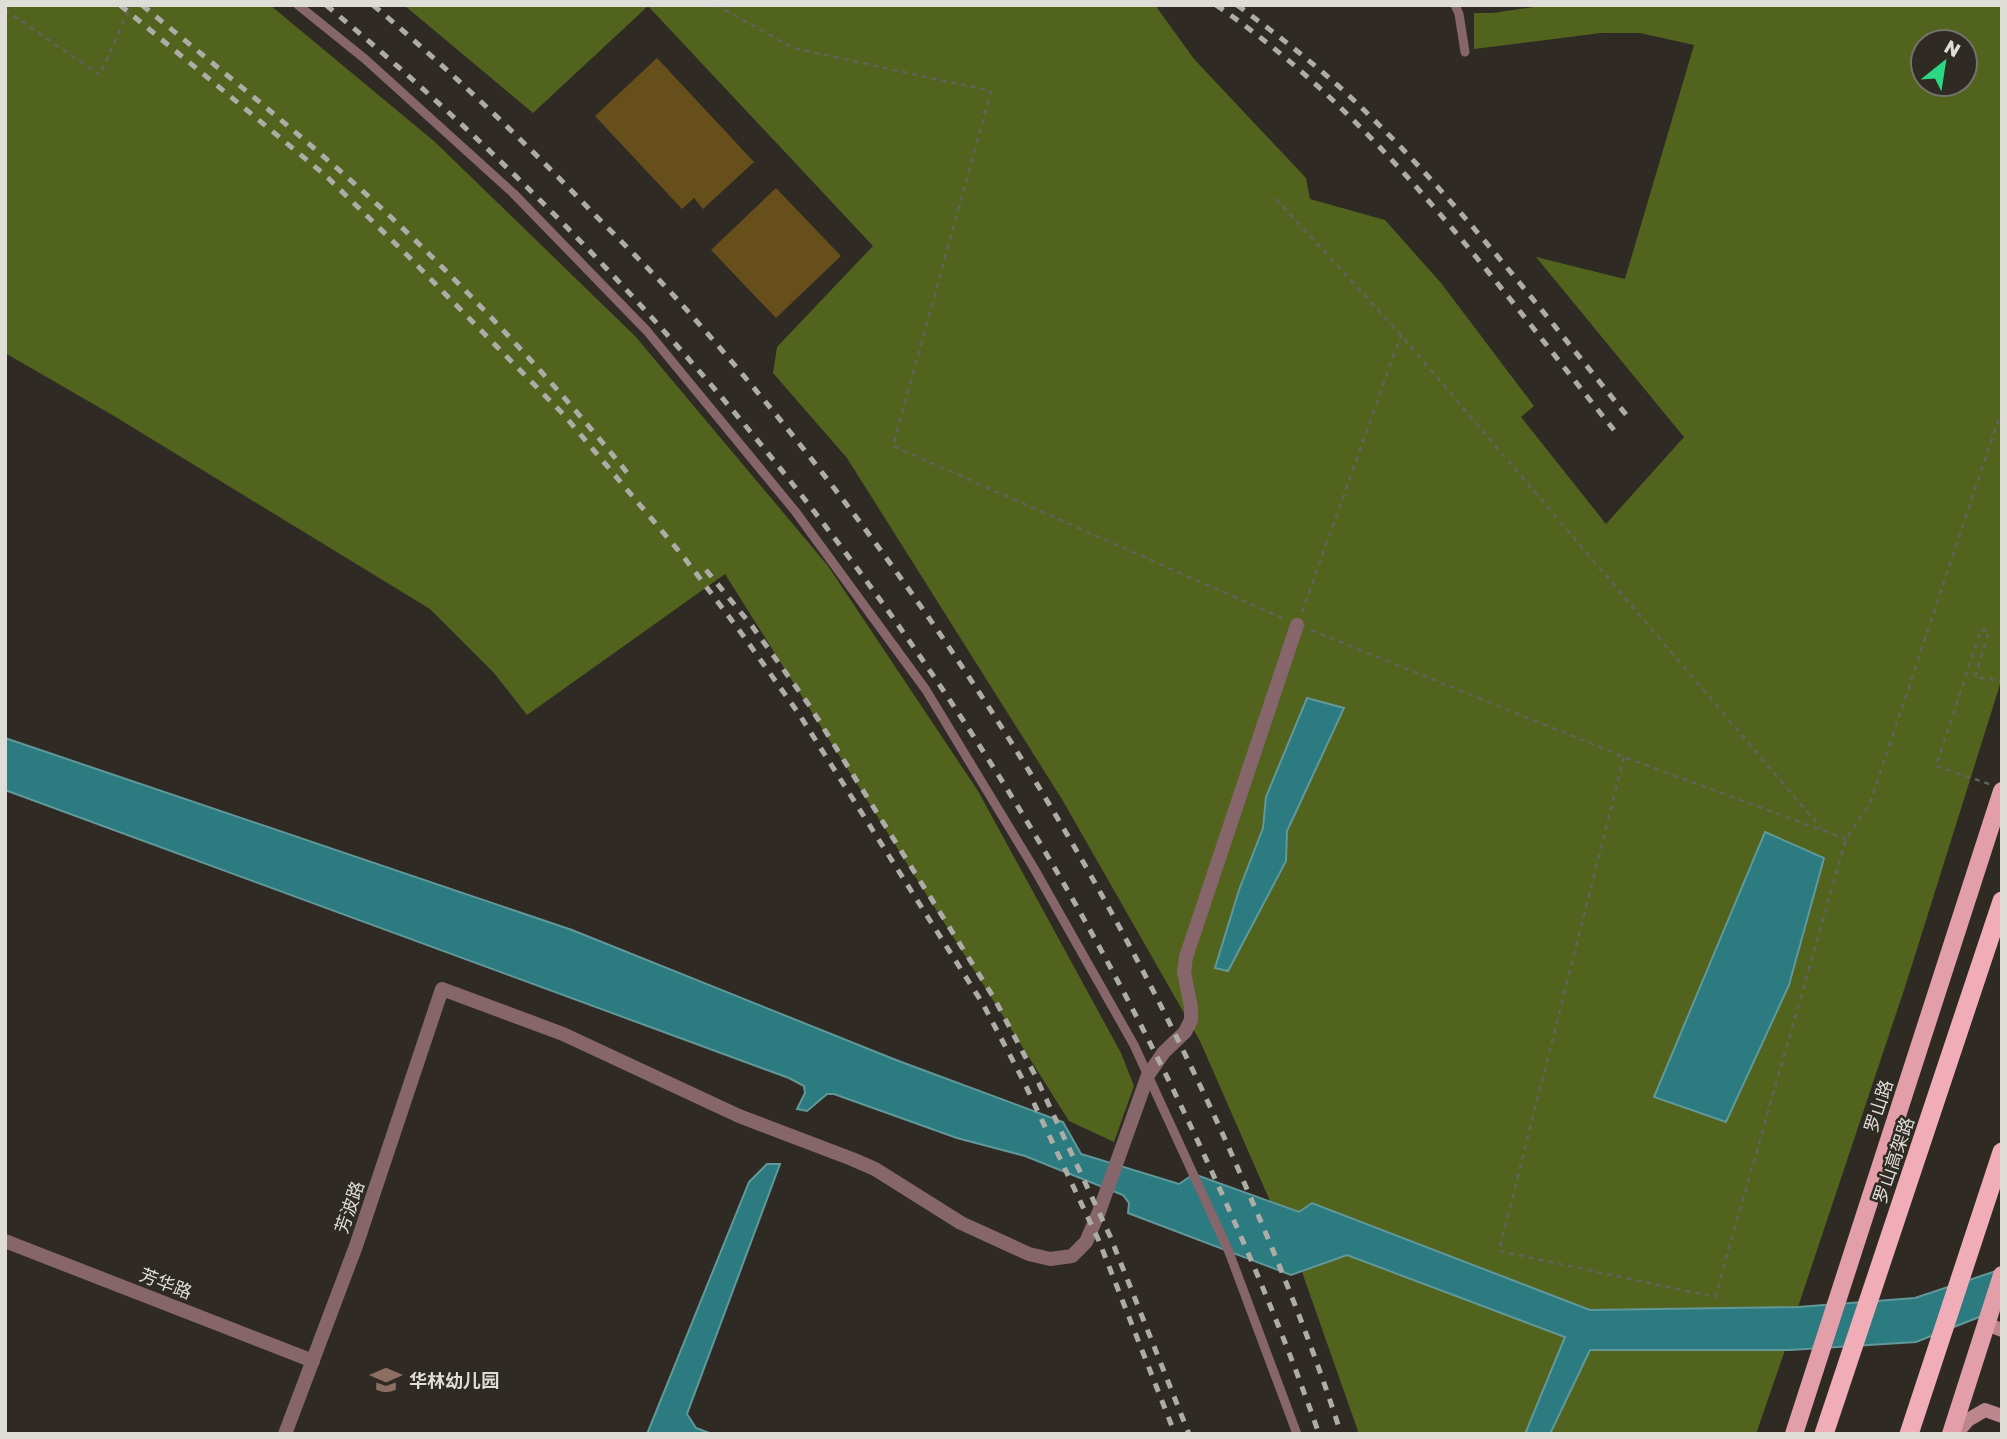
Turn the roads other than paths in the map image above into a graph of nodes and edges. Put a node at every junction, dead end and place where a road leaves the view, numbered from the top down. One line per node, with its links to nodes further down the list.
1 (298, 5): 7 (lane)
2 (1455, 5): 3 (lane)
3 (1465, 51)
4 (1297, 625): 7 (street)
5 (1995, 787): 16 (main road, 罗山路)
6 (2002, 901): 17 (highway, 罗山高架路)
7 (1148, 1074): 12 (street, 芳波路); 15 (lane)
8 (2002, 1152): 18 (highway)
9 (5, 1241): 12 (street, 芳华路)
10 (2002, 1275): 11 (main road)
11 (1994, 1327): 19 (main road)
12 (313, 1361): 14 (street, 芳波路)
13 (2002, 1416): 19 (main road)
14 (285, 1434)
15 (1297, 1434)
16 (1794, 1434)
17 (1824, 1434)
18 (1909, 1434)
19 (1954, 1434)

